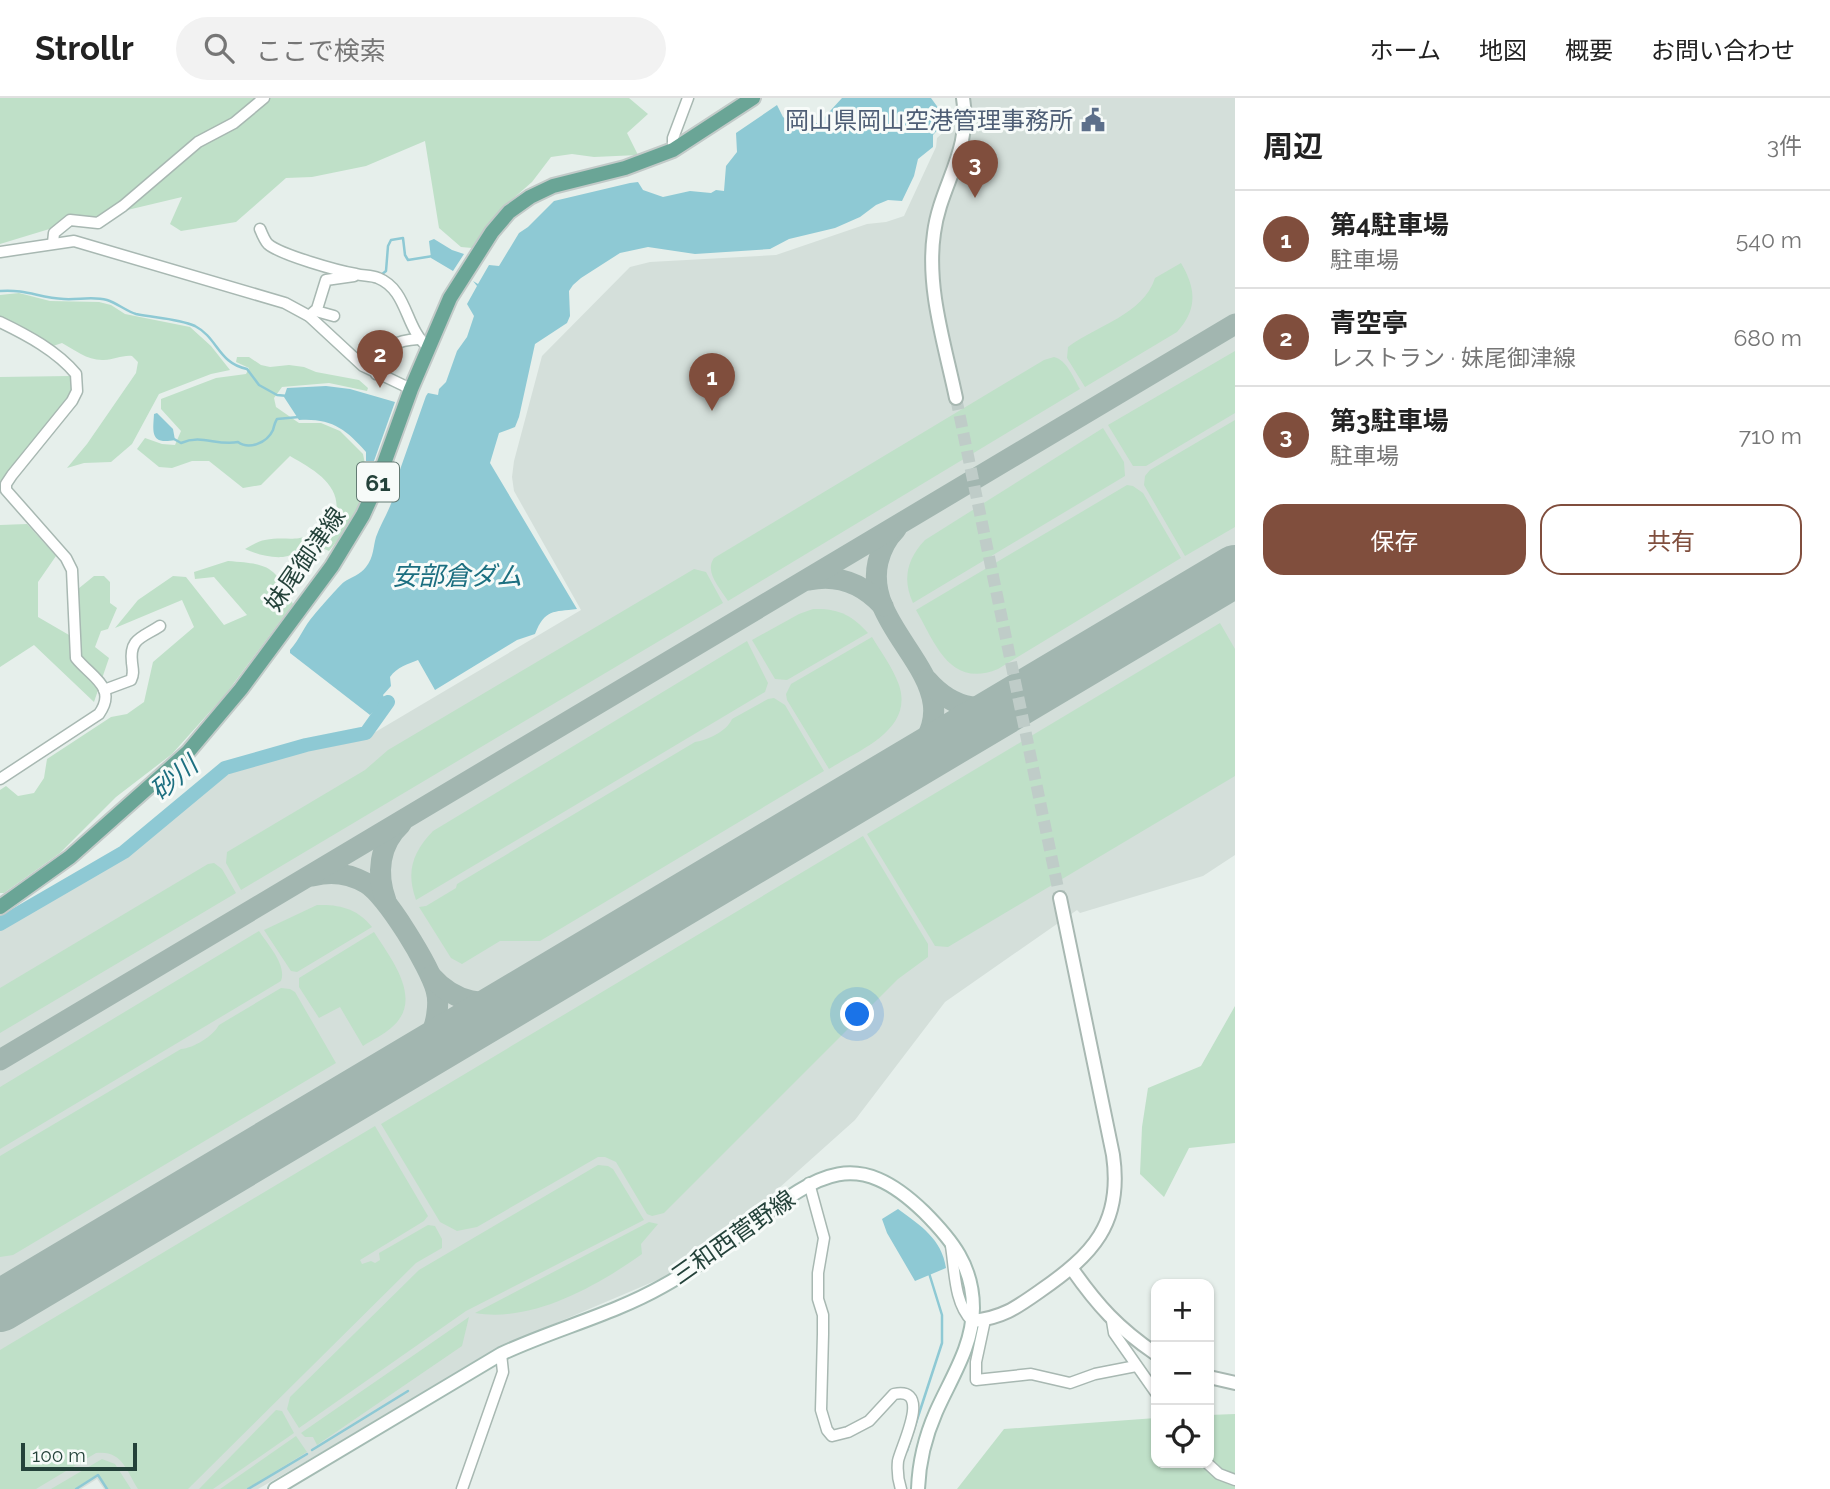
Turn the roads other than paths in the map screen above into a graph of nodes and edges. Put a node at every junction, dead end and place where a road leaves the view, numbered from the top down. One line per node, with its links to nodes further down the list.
1 (264, 98): 7 (street)
2 (688, 98): 5 (street)
3 (753, 98): 5 (main road, 妹尾御津線 / 61)
4 (963, 98): 16 (main road)
5 (673, 150): 13 (main road, 妹尾御津線 / 61)
6 (260, 229): 9 (street)
7 (53, 243): 8 (street); 10 (street)
8 (0, 252)
9 (362, 275): 10 (street); 13 (street)
10 (313, 313): 11 (street); 14 (street)
11 (334, 316)
12 (0, 322): 18 (street)
13 (423, 343): 14 (street); 15 (main road, 妹尾御津線 / 61)
14 (376, 374): 15 (street)
15 (411, 389): 21 (main road, 妹尾御津線 / 61)
16 (957, 398)
17 (160, 626): 18 (street)
18 (104, 690): 19 (street)
19 (0, 779)
20 (1060, 898): 23 (main road)
21 (0, 907)
22 (809, 1183): 24 (main road, 三和西菅野線); 27 (main road, 三和西菅野線); 36 (street)
23 (1072, 1269): 24 (main road); 25 (main road)
24 (979, 1320): 28 (street); 37 (main road, 三和西菅野線)
25 (1112, 1321): 26 (main road); 28 (street)
26 (1151, 1350)
27 (501, 1354): 34 (main road, 三和西菅野線); 35 (street)
28 (1136, 1366): 31 (street)
29 (1214, 1378): 30 (main road)
30 (1235, 1383)
31 (1151, 1386)
32 (1212, 1468): 33 (street)
33 (1235, 1480)
34 (275, 1489)
35 (462, 1489)
36 (901, 1489)
37 (918, 1489)

